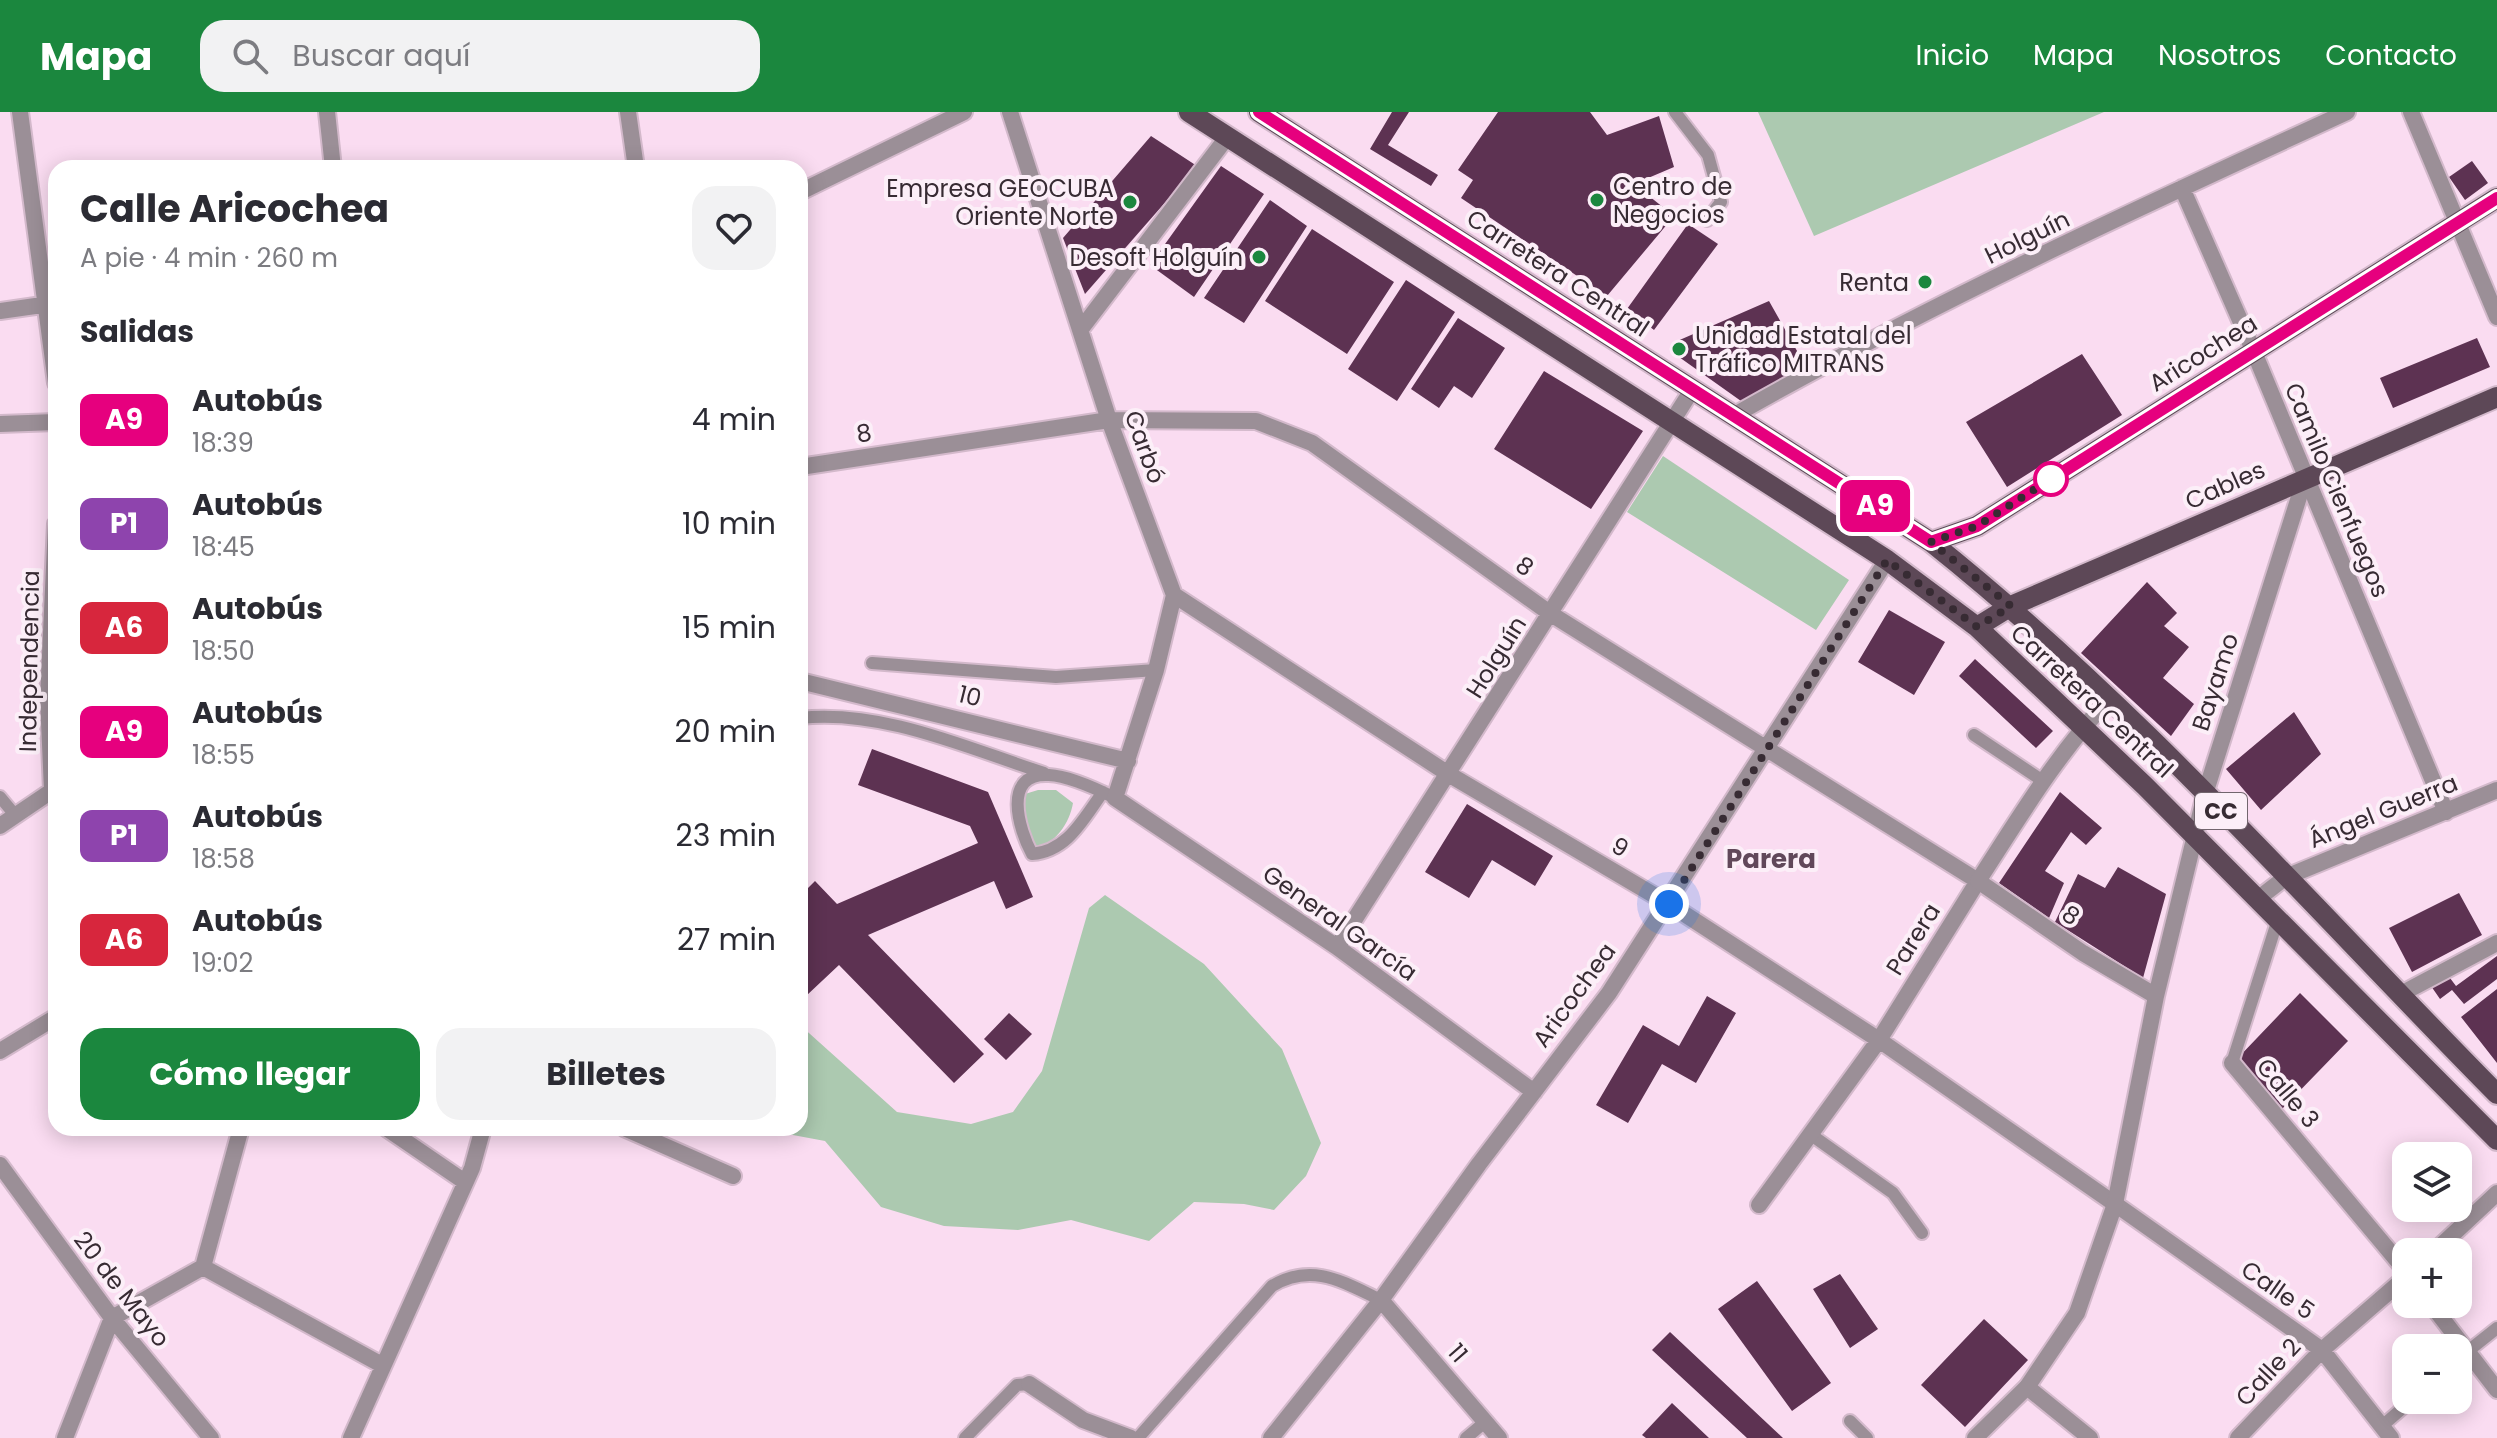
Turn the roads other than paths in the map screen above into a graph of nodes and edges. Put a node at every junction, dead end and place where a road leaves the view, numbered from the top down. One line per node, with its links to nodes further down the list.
1 (20, 112): 19 (street)
2 (327, 112): 12 (street)
3 (628, 112): 13 (street)
4 (964, 112): 14 (street)
5 (1010, 112): 23 (street, Carbó)
6 (1189, 112): 11 (main road, Carretera Central / CC)
7 (1259, 112): 25 (main road, Carretera Central / CC)
8 (1675, 112): 17 (lane)
9 (2347, 112): 15 (street, Holguín)
10 (2411, 112): 18 (street)
11 (1228, 136): 23 (street); 30 (main road, Carretera Central / CC)
12 (332, 160)
13 (635, 160)
14 (808, 188)
15 (2182, 188): 24 (street, Camilo Cienfuegos); 27 (street, Holguín)
16 (2497, 198): 18 (main road, Aricochea)
17 (1707, 220)
18 (2458, 222): 22 (street); 24 (main road, Aricochea)
19 (48, 291)
20 (48, 304): 21 (street)
21 (0, 311)
22 (2497, 317)
23 (1081, 329): 28 (street, Carbó)
24 (2254, 352): 33 (street, Camilo Cienfuegos); 34 (main road, Aricochea)
25 (1692, 390): 27 (main road, Carretera Central / CC); 30 (street, Holguín)
26 (2497, 397): 33 (main road, Cables)
27 (1733, 416): 34 (main road, Carretera Central / CC)
28 (1109, 420): 32 (street, 8); 36 (street, Carbó); 38 (street, 8)
29 (48, 422): 31 (street)
30 (1673, 423): 35 (main road, Carretera Central / CC); 38 (street, Holguín)
31 (0, 424)
32 (808, 466)
33 (2305, 478): 37 (main road, Cables); 53 (street, Bayamo); 57 (street, Camilo Cienfuegos)
34 (1931, 542): 37 (main road, Carretera Central / CC)
35 (1887, 560): 39 (main road, Carretera Central / CC); 47 (street, Aricochea)
36 (1174, 595): 41 (street); 50 (street, 9)
37 (2011, 606): 39 (main road, Cables); 43 (main road, Carretera Central / CC)
38 (1551, 614): 47 (street, 8); 50 (street, Holguín)
39 (1977, 627): 45 (main road, Carretera Central / CC)
40 (872, 663): 41 (lane)
41 (1156, 670): 48 (street)
42 (808, 683): 48 (street, 10)
43 (2109, 699): 45 (street, Parera); 53 (main road, Carretera Central / CC)
44 (808, 717): 49 (lane)
45 (2082, 727): 51 (street, Parera); 60 (main road, Carretera Central / CC)
46 (1974, 735): 51 (lane)
47 (1769, 749): 62 (street, 8); 64 (street, Aricochea)
48 (1128, 761): 55 (street)
49 (1050, 775): 55 (lane); 55 (lane)
50 (1450, 775): 64 (street, 9); 67 (street, Holguín)
51 (2043, 781): 62 (street, Parera)
52 (2497, 790): 57 (street, Ángel Guerra)
53 (2205, 794): 60 (street, Bayamo); 61 (main road, Carretera Central / CC)
54 (48, 795): 58 (street)
55 (1109, 795): 67 (street, General García)
56 (0, 797): 58 (lane)
57 (2446, 812): 61 (street, Ángel Guerra)
58 (15, 815): 59 (street)
59 (0, 826)
60 (2194, 834): 63 (main road, Carretera Central / CC); 69 (street, Bayamo)
61 (2286, 877): 63 (street, Ángel Guerra); 68 (main road, Carretera Central / CC)
62 (1978, 881): 69 (street, 8); 71 (street, Parera)
63 (2259, 898): 65 (main road, Carretera Central / CC)
64 (1669, 904): 71 (street, 9); 74 (street, Aricochea)
65 (2279, 916): 73 (lane, Calle 3); 77 (main road, Carretera Central / CC)
66 (2497, 943): 68 (street)
67 (1337, 947): 74 (street, General García)
68 (2399, 995): 75 (main road, Carretera Central / CC)
69 (2156, 996): 86 (street, Bayamo)
70 (48, 1022): 72 (street)
71 (1879, 1040): 76 (street, Parera); 86 (street, 9)
72 (0, 1051)
73 (2232, 1063): 90 (street, Calle 3)
74 (1534, 1092): 93 (street, Aricochea)
75 (2497, 1094)
76 (1810, 1134): 87 (street, Parera); 88 (lane)
77 (2495, 1134)
78 (239, 1136): 91 (street)
79 (398, 1136): 84 (street)
80 (480, 1136): 84 (street)
81 (642, 1136): 83 (street)
82 (0, 1165): 94 (street, 20 de Mayo)
83 (733, 1176)
84 (465, 1182): 98 (street)
85 (2497, 1193): 89 (street)
86 (2115, 1204): 97 (street, Calle 5); 101 (street, Bayamo)
87 (1759, 1205)
88 (1922, 1233)
89 (2449, 1238)
90 (2392, 1254)
91 (203, 1267): 94 (street); 98 (street)
92 (2392, 1289): 97 (street, Calle 2)
93 (1381, 1300): 105 (street, 11); 112 (lane); 113 (street, Aricochea)
94 (112, 1318): 107 (street); 108 (street, 20 de Mayo)
95 (2497, 1328): 96 (lane)
96 (2472, 1347)
97 (2322, 1350): 106 (street, Calle 5); 119 (street, Calle 2)
98 (382, 1365): 109 (street)
99 (2472, 1365): 102 (street)
100 (1029, 1384): 110 (lane); 111 (street)
101 (2027, 1387): 117 (street, Bayamo); 118 (street)
102 (2497, 1390)
103 (2401, 1414): 106 (lane)
104 (1850, 1421): 116 (lane)
105 (1485, 1422): 114 (lane); 115 (street, 11)
106 (2386, 1432)
107 (65, 1438)
108 (211, 1438)
109 (351, 1438)
110 (965, 1438)
111 (1131, 1438)
112 (1138, 1438)
113 (1271, 1438)
114 (1466, 1438)
115 (1499, 1438)
116 (1867, 1438)
117 (1975, 1438)
118 (2090, 1438)
119 (2238, 1438)

